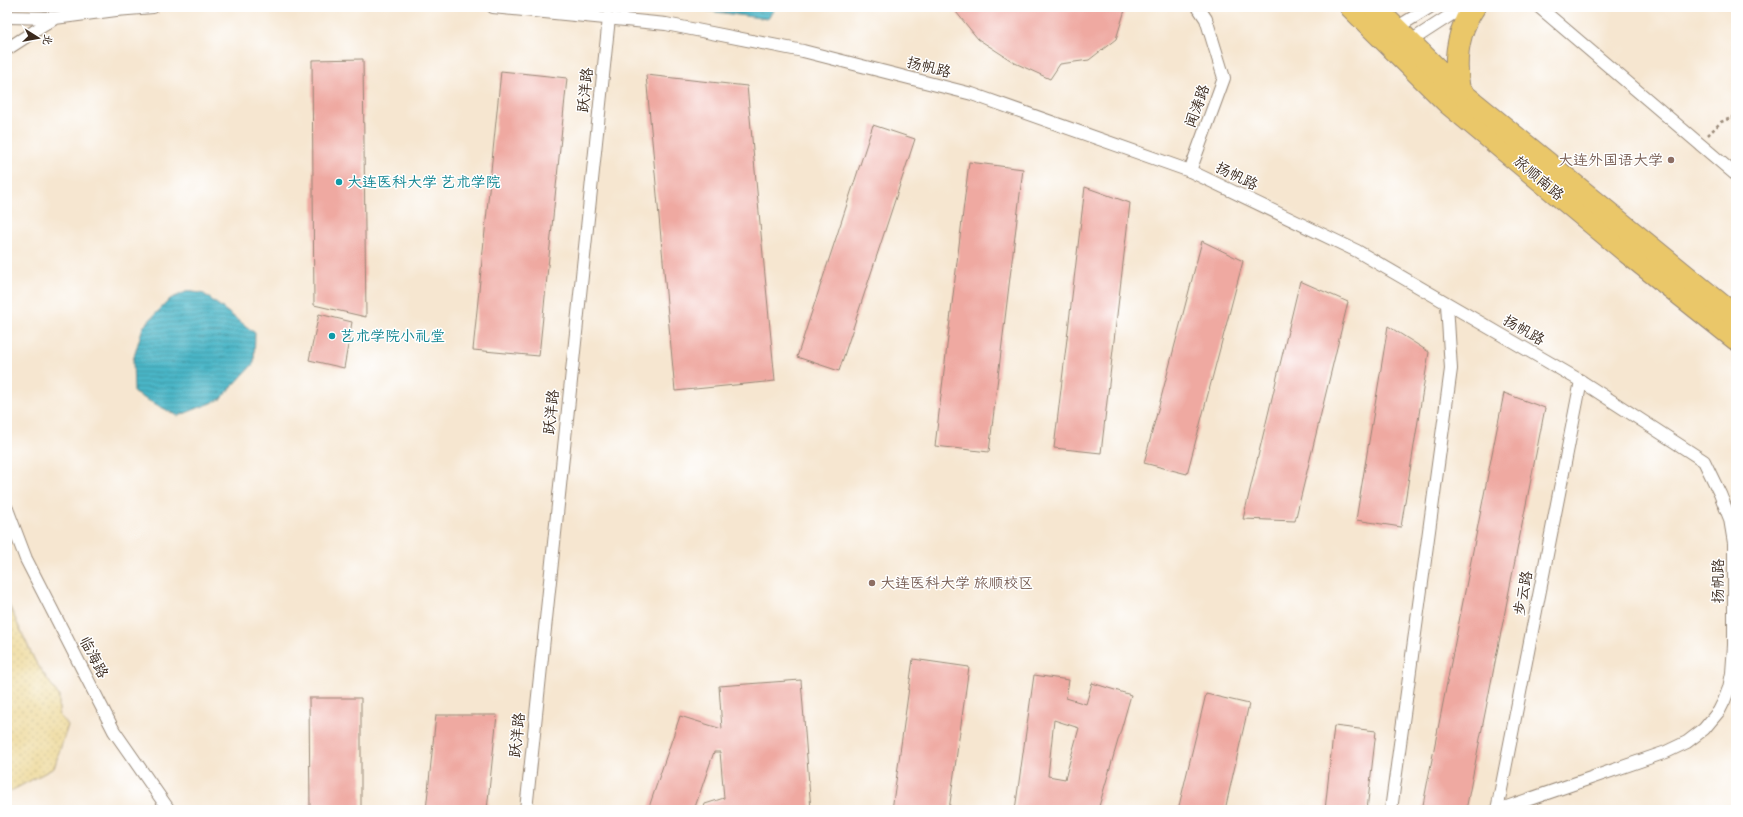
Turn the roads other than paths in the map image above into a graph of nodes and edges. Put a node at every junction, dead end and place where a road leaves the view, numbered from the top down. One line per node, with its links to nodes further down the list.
1 (153, 7): 11 (street)
2 (493, 7): 12 (street, 扬帆路)
3 (1198, 7): 16 (street, 闻涛路)
4 (1351, 7): 13 (highway, 旅顺南路)
5 (1374, 7): 13 (highway, 旅顺南路)
6 (1430, 7): 13 (street)
7 (1464, 7): 13 (street)
8 (1474, 7): 15 (highway)
9 (1539, 7): 17 (street)
10 (7, 17): 11 (street)
11 (55, 18): 14 (street)
12 (609, 18): 16 (street, 扬帆路); 26 (street, 跃洋路)
13 (1400, 40): 15 (highway, 旅顺南路); 20 (highway, 旅顺南路)
14 (7, 49)
15 (1460, 90): 19 (highway, 旅顺南路)
16 (1190, 171): 18 (street, 扬帆路)
17 (1736, 175)
18 (1447, 304): 21 (street, 扬帆路); 27 (street)
19 (1736, 317)
20 (1736, 339)
21 (1581, 381): 23 (street, 扬帆路); 28 (street, 步云路)
22 (7, 509): 25 (street, 临海路)
23 (1734, 673): 24 (street, 扬帆路)
24 (1732, 688): 28 (street, 扬帆路)
25 (169, 810)
26 (526, 810)
27 (1391, 810)
28 (1498, 810)

